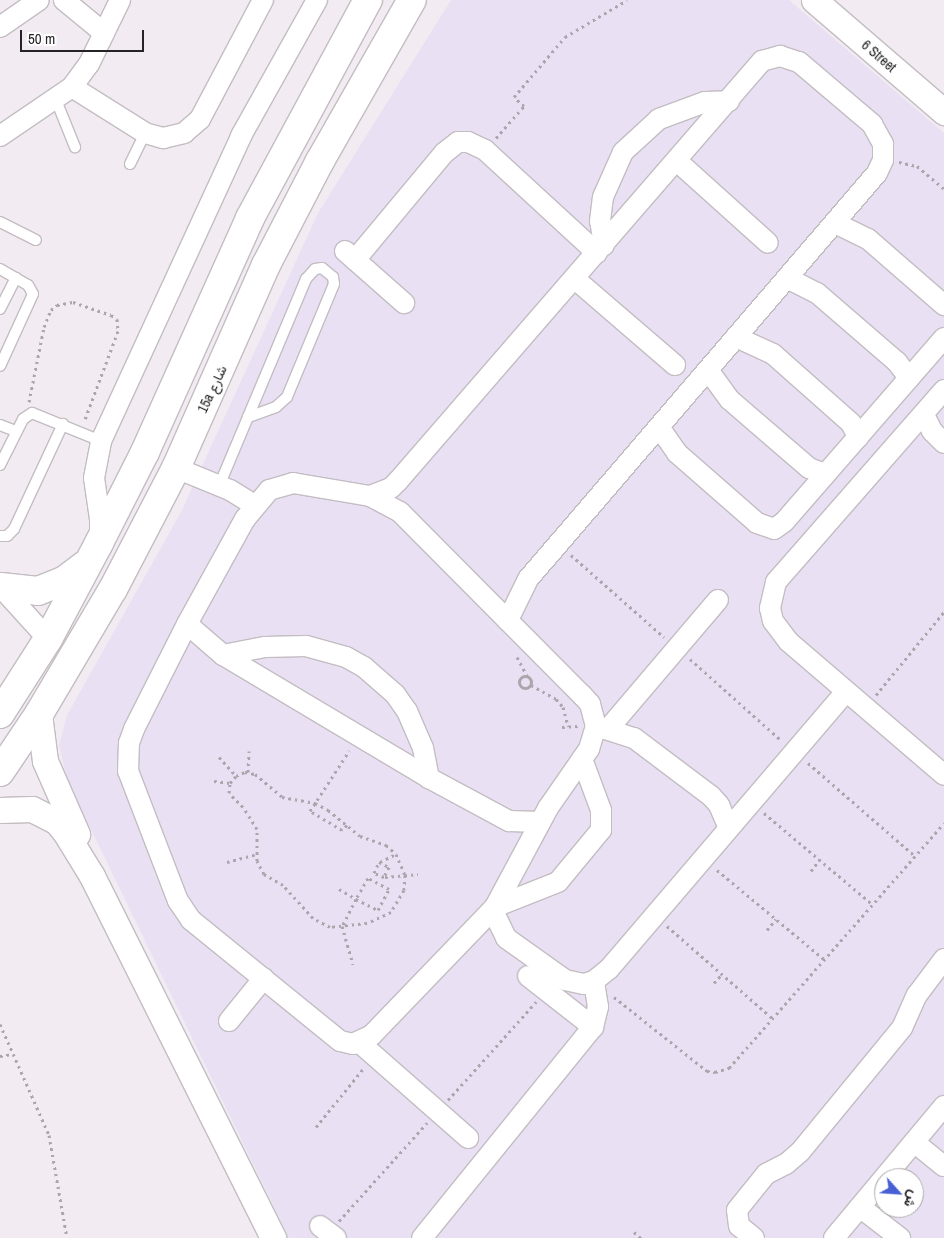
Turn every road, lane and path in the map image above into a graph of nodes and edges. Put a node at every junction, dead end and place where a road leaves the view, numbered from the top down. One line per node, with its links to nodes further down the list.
1 (39, 0): 10 (street)
2 (64, 0): 11 (street)
3 (120, 0): 11 (street)
4 (263, 0): 16 (street)
5 (317, 0): 52 (street)
6 (368, 0): 61 (main road)
7 (412, 0): 55 (main road, 15a شارع)
8 (627, 0): 18 (path)
9 (819, 2): 15 (street, 6 Street)
10 (0, 28)
11 (104, 33): 12 (street)
12 (72, 87): 13 (street); 16 (street)
13 (56, 100): 17 (street); 19 (lane)
14 (729, 101): 20 (street); 21 (street); 28 (street)
15 (944, 112)
16 (145, 133): 22 (lane)
17 (0, 136)
18 (501, 146)
19 (75, 148)
20 (882, 160): 23 (path); 25 (street)
21 (677, 161): 27 (street); 28 (street)
22 (130, 164)
23 (944, 189)
24 (0, 222): 26 (lane)
25 (835, 222): 32 (street); 34 (street)
26 (36, 240)
27 (768, 243)
28 (600, 249): 31 (street); 33 (street)
29 (0, 270): 30 (lane)
30 (16, 278): 35 (lane); 39 (lane)
31 (574, 278): 38 (street); 58 (street)
32 (787, 278): 36 (street); 41 (street)
33 (404, 303)
34 (944, 305)
35 (0, 309)
36 (736, 338): 40 (street); 51 (street)
37 (944, 338): 41 (street)
38 (674, 365)
39 (0, 366)
40 (708, 370): 48 (street); 56 (street)
41 (909, 378): 51 (street)
42 (944, 390): 44 (street)
43 (27, 415): 46 (lane); 49 (lane); 50 (path)
44 (924, 415): 53 (street); 71 (street)
45 (248, 417): 45 (lane); 57 (lane)
46 (63, 424): 50 (lane); 60 (lane)
47 (0, 425): 49 (lane)
48 (659, 427): 56 (street); 65 (street)
49 (16, 431): 54 (lane)
50 (81, 432): 52 (lane)
51 (858, 437): 56 (street)
52 (101, 441): 61 (street)
53 (944, 443)
54 (0, 465)
55 (176, 468): 57 (street); 73 (main road, 15a شارع)
56 (825, 474)
57 (219, 486): 59 (street)
58 (370, 496): 59 (street); 65 (street)
59 (254, 505): 66 (street)
60 (0, 536)
61 (94, 553): 62 (main road); 67 (main road)
62 (0, 587): 67 (street)
63 (718, 600): 75 (street)
64 (944, 612): 71 (path)
65 (508, 620): 75 (street)
66 (187, 624): 68 (street); 121 (street)
67 (48, 639): 72 (main road); 79 (main road)
68 (223, 655): 76 (street); 86 (street)
69 (531, 685): 69 (path); 74 (path)
70 (840, 699): 78 (street)
71 (865, 708): 84 (street)
72 (0, 714)
73 (40, 714): 82 (main road, 15a شارع); 106 (street)
74 (568, 726)
75 (603, 727): 81 (street); 95 (street)
76 (359, 736): 86 (street); 90 (path)
77 (248, 751): 83 (path)
78 (794, 751): 89 (street); 98 (path)
79 (0, 752)
80 (219, 757): 85 (path)
81 (582, 759): 92 (street); 111 (street)
82 (0, 772)
83 (248, 772): 85 (path); 90 (path)
84 (944, 775)
85 (236, 776): 88 (path)
86 (429, 778): 92 (street)
87 (214, 782): 88 (path)
88 (230, 784): 96 (path)
89 (750, 802): 95 (street); 100 (path)
90 (314, 803): 94 (path); 94 (path)
91 (0, 810): 106 (street)
92 (540, 822): 111 (street)
93 (944, 823): 98 (path)
94 (346, 825): 97 (path)
95 (728, 826): 99 (street)
96 (256, 854): 101 (path); 114 (path)
97 (396, 854): 102 (path); 105 (path)
98 (915, 856): 110 (path)
99 (702, 858): 112 (street); 113 (path)
100 (820, 859): 103 (path); 110 (path)
101 (227, 862)
102 (379, 862): 107 (path); 107 (path)
103 (811, 871)
104 (418, 874): 105 (path)
105 (405, 875): 107 (path); 114 (path)
106 (92, 876): 140 (street)
107 (384, 877)
108 (339, 890): 109 (path)
109 (356, 899): 109 (path); 114 (path)
110 (872, 904): 116 (path)
111 (495, 907): 122 (street); 128 (street)
112 (654, 915): 119 (path); 122 (street)
113 (776, 918): 115 (path); 116 (path)
114 (342, 926): 118 (path)
115 (767, 930)
116 (824, 959): 124 (path)
117 (944, 959): 144 (street)
118 (353, 964)
119 (722, 974): 123 (path); 124 (path)
120 (528, 976): 127 (street)
121 (264, 978): 125 (street); 128 (street)
122 (594, 981): 124 (path); 127 (street)
123 (714, 983)
124 (772, 1018)
125 (230, 1021)
126 (0, 1024): 129 (path)
127 (593, 1027): 142 (street)
128 (367, 1049): 132 (path); 133 (street)
129 (12, 1054): 130 (path); 139 (path)
130 (0, 1056)
131 (944, 1106): 134 (street)
132 (316, 1127)
133 (468, 1138)
134 (914, 1142): 135 (street); 136 (street)
135 (944, 1166)
136 (860, 1207): 145 (street); 146 (street)
137 (320, 1226): 141 (street)
138 (634, 1232): 143 (path)
139 (67, 1238)
140 (272, 1238)
141 (336, 1238)
142 (422, 1238)
143 (641, 1238)
144 (754, 1238)
145 (834, 1238)
146 (900, 1238)

